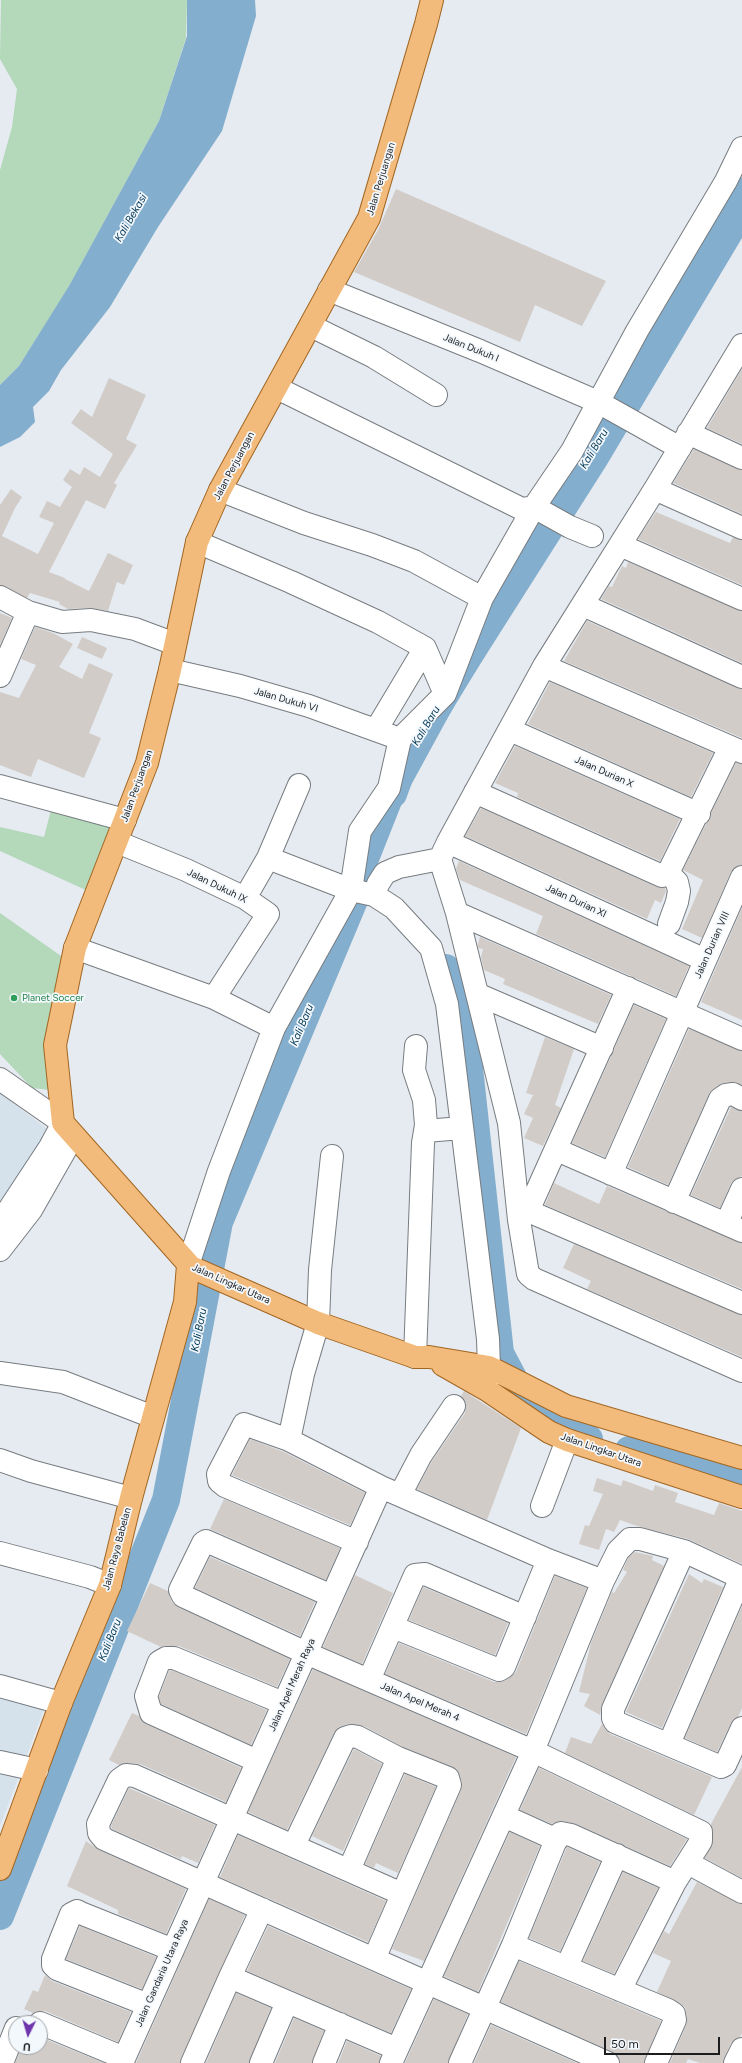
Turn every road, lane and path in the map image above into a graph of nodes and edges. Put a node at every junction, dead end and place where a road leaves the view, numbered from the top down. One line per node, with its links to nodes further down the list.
1 (432, 0): 3 (main road, Jalan Perjuangan)
2 (742, 148): 9 (street)
3 (329, 290): 4 (main road, Jalan Perjuangan); 9 (street, Jalan Dukuh I)
4 (311, 326): 7 (main road, Jalan Perjuangan); 8 (street)
5 (742, 345): 6 (street)
6 (733, 378): 10 (street)
7 (277, 388): 13 (main road, Jalan Perjuangan); 14 (street)
8 (436, 395)
9 (604, 406): 10 (street, Jalan Dukuh I); 14 (street)
10 (684, 441): 11 (street, Jalan Dukuh I); 12 (street)
11 (742, 458)
12 (655, 489): 15 (street); 18 (street)
13 (220, 490): 17 (main road, Jalan Perjuangan); 20 (street)
14 (534, 507): 16 (street); 20 (street)
15 (742, 528)
16 (592, 536)
17 (197, 542): 24 (main road, Jalan Perjuangan); 25 (street)
18 (620, 545): 21 (street); 22 (street)
19 (0, 597): 23 (street)
20 (482, 598): 30 (street)
21 (742, 599)
22 (582, 605): 26 (street); 29 (street)
23 (28, 612): 24 (street); 28 (street)
24 (175, 644): 27 (main road, Jalan Perjuangan)
25 (425, 648): 30 (street); 31 (street)
26 (544, 666): 32 (street); 34 (street)
27 (170, 670): 31 (street, Jalan Dukuh VI); 39 (main road, Jalan Perjuangan)
28 (0, 676)
29 (742, 677)
30 (445, 694): 33 (street)
31 (376, 730): 33 (street, Jalan Dukuh VI)
32 (510, 730): 37 (street); 38 (street, Jalan Durian X)
33 (400, 739): 45 (street)
34 (736, 749): 38 (street)
35 (299, 785): 42 (street)
36 (0, 786): 39 (street)
37 (476, 792): 41 (street); 43 (street)
38 (699, 814): 43 (street)
39 (125, 820): 40 (main road, Jalan Perjuangan)
40 (116, 842): 46 (street, Jalan Dukuh IX); 49 (main road, Jalan Perjuangan)
41 (444, 850): 45 (street); 47 (street); 50 (street, Jalan Durian XI)
42 (268, 858): 45 (street); 46 (street)
43 (668, 873): 48 (street)
44 (742, 877): 50 (street, Jalan Durian VIII)
45 (369, 891): 55 (street); 61 (street)
46 (245, 898): 53 (street, Jalan Dukuh IX)
47 (457, 913): 51 (street); 52 (street)
48 (668, 924)
49 (75, 948): 53 (street); 62 (main road, Jalan Perjuangan)
50 (705, 960): 54 (street, Jalan Durian VIII)
51 (628, 988): 54 (street); 58 (street)
52 (477, 994): 58 (street); 69 (street)
53 (214, 998): 55 (street)
54 (683, 1013): 56 (street); 66 (street, Jalan Durian VIII)
55 (274, 1028): 73 (street)
56 (742, 1038)
57 (416, 1046): 63 (street)
58 (602, 1048): 64 (street)
59 (0, 1079): 62 (street)
60 (742, 1099): 68 (street)
61 (462, 1128): 63 (street); 77 (street)
62 (68, 1129): 70 (street); 72 (street); 73 (main road, Jalan Lingkar Utara)
63 (425, 1131): 76 (street)
64 (556, 1150): 66 (street); 69 (street)
65 (332, 1156): 75 (street)
66 (611, 1174): 68 (street)
67 (742, 1189): 71 (street)
68 (674, 1202): 71 (street)
69 (523, 1216): 74 (street); 78 (street)
70 (0, 1223)
71 (734, 1228)
72 (0, 1250)
73 (190, 1266): 75 (main road, Jalan Lingkar Utara); 82 (main road, Jalan Raya Babelan)
74 (742, 1303)
75 (318, 1323): 76 (main road, Jalan Lingkar Utara); 83 (street)
76 (422, 1357): 77 (main road, Jalan Lingkar Utara); 80 (main road, Jalan Lingkar Utara)
77 (493, 1368): 80 (street); 85 (main road, Jalan Lingkar Utara)
78 (742, 1371)
79 (0, 1373): 82 (street)
80 (487, 1390): 84 (main road, Jalan Lingkar Utara)
81 (454, 1406): 87 (street, Jalan Apel Merah Raya)
82 (153, 1417): 89 (main road, Jalan Raya Babelan)
83 (289, 1440): 87 (street); 91 (street)
84 (567, 1440): 88 (main road, Jalan Lingkar Utara); 90 (street)
85 (742, 1458)
86 (0, 1460): 89 (street)
87 (390, 1491): 91 (street, Jalan Apel Merah Raya); 94 (street)
88 (742, 1497)
89 (130, 1498): 97 (main road, Jalan Raya Babelan)
90 (542, 1506)
91 (356, 1542): 98 (street, Jalan Apel Merah Raya)
92 (684, 1551): 95 (street); 96 (street); 107 (street)
93 (0, 1553): 97 (street)
94 (548, 1560): 96 (street); 99 (street)
95 (741, 1577): 107 (street)
96 (603, 1581): 108 (street)
97 (110, 1585): 104 (main road, Jalan Raya Babelan)
98 (332, 1596): 101 (street, Jalan Apel Merah Raya); 101 (street, Jalan Apel Merah 4)
99 (525, 1617): 100 (street); 100 (street)
100 (393, 1627): 102 (street)
101 (306, 1653): 102 (street, Jalan Apel Merah 4); 105 (street, Jalan Apel Merah Raya)
102 (369, 1680): 108 (street, Jalan Apel Merah 4)
103 (0, 1686): 104 (street)
104 (61, 1703): 112 (main road, Jalan Raya Babelan)
105 (283, 1704): 111 (street, Jalan Apel Merah Raya); 111 (street)
106 (742, 1728): 107 (street)
107 (669, 1744)
108 (533, 1751): 113 (street); 118 (street, Jalan Apel Merah 4)
109 (398, 1758): 116 (street); 120 (street); 124 (street)
110 (0, 1762): 112 (street)
111 (257, 1762): 114 (street, Jalan Apel Merah Raya)
112 (37, 1770): 119 (main road, Jalan Raya Babelan)
113 (504, 1816): 115 (street); 131 (street)
114 (232, 1818): 116 (street); 121 (street, Jalan Apel Merah Raya); 121 (street)
115 (557, 1840): 117 (street); 126 (street)
116 (294, 1845): 120 (street)
117 (618, 1855): 122 (street); 129 (street)
118 (688, 1863): 122 (street, Jalan Apel Merah 4); 123 (street)
119 (0, 1869)
120 (349, 1870): 124 (street)
121 (203, 1882): 125 (street); 127 (street, Jalan Gandaria Utara Raya)
122 (675, 1882): 132 (street, Jalan Apel Merah 4)
123 (742, 1892)
124 (402, 1894): 128 (street)
125 (262, 1909): 128 (street); 130 (street)
126 (513, 1944): 129 (street); 135 (street)
127 (173, 1950): 134 (street, Jalan Gandaria Utara Raya); 134 (street)
128 (374, 1959): 131 (street)
129 (567, 1966): 132 (street)
130 (230, 1977): 133 (street); 143 (street)
131 (429, 1983): 135 (street); 140 (street)
132 (620, 1990): 148 (street)
133 (287, 2002): 136 (street); 144 (street)
134 (148, 2005): 141 (street, Jalan Gandaria Utara Raya)
135 (486, 2008): 146 (street); 147 (street)
136 (340, 2024): 140 (street); 145 (street)
137 (48, 2027): 141 (street)
138 (8, 2048): 142 (street)
139 (742, 2049): 149 (street)
140 (394, 2056)
141 (123, 2060)
142 (2, 2063)
143 (192, 2063)
144 (260, 2063)
145 (324, 2063)
146 (460, 2063)
147 (608, 2063)
148 (656, 2063)
149 (735, 2063)

